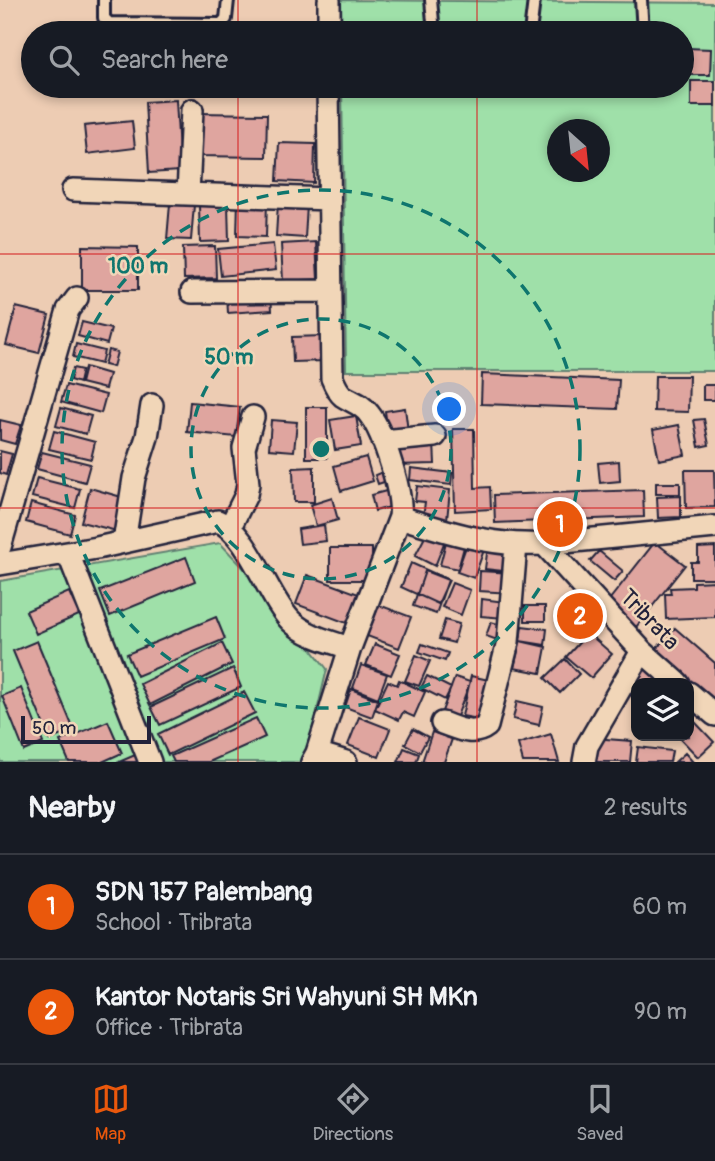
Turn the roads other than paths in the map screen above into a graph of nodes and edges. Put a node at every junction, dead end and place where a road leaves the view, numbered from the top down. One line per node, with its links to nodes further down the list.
1 (104, 0): 7 (lane)
2 (229, 0): 8 (lane)
3 (329, 0): 9 (street)
4 (431, 0): 10 (lane)
5 (534, 0): 11 (lane)
6 (641, 0): 12 (lane)
7 (107, 21)
8 (224, 21)
9 (329, 21)
10 (432, 21)
11 (531, 21)
12 (642, 21)
13 (328, 98): 17 (street)
14 (192, 110): 16 (street)
15 (73, 190): 16 (street)
16 (188, 194): 17 (street)
17 (329, 199): 18 (street)
18 (329, 291): 19 (street); 24 (street)
19 (192, 292)
20 (77, 298): 31 (street)
21 (152, 405): 28 (street)
22 (253, 417): 26 (street)
23 (435, 436): 24 (street)
24 (383, 441): 25 (street)
25 (400, 517): 30 (street); 34 (street)
26 (230, 527): 28 (street); 34 (street)
27 (715, 527): 29 (street)
28 (124, 542): 32 (street)
29 (544, 544): 30 (street); 35 (street, Tribrata)
30 (516, 545): 39 (street)
31 (0, 547)
32 (68, 553): 33 (street); 41 (street)
33 (0, 564)
34 (350, 648): 40 (street)
35 (642, 651): 36 (street, Tribrata); 43 (street)
36 (672, 678)
37 (694, 697): 38 (street)
38 (715, 715)
39 (442, 723)
40 (315, 757): 42 (street)
41 (150, 762)
42 (346, 762)
43 (584, 762)

